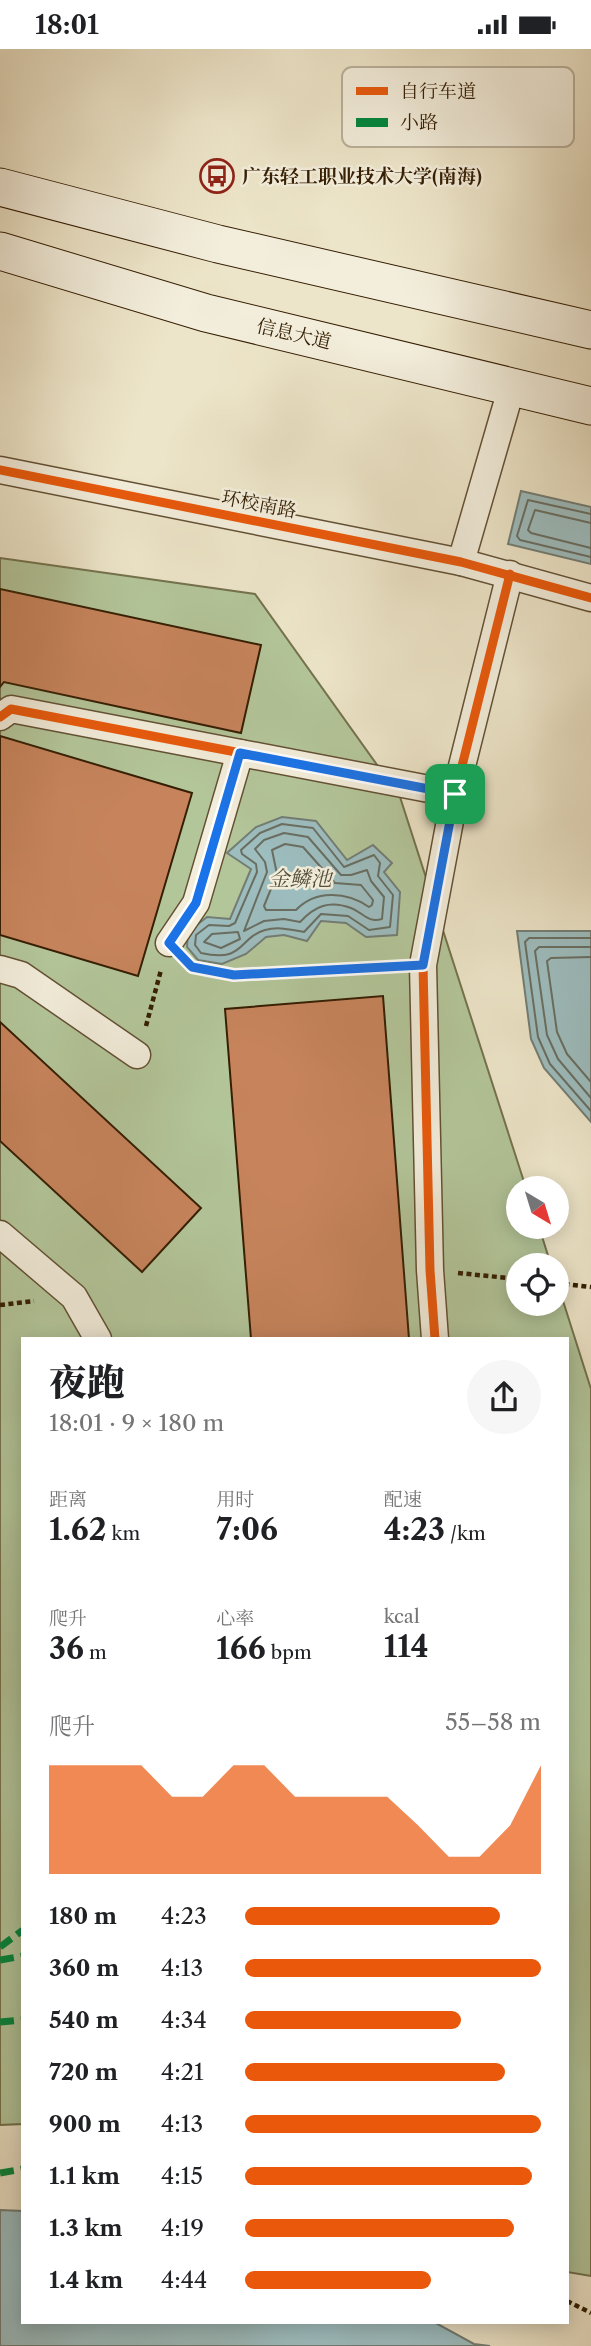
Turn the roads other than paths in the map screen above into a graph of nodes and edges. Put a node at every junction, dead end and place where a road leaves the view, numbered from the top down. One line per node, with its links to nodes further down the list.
1 (0, 187): 3 (main road)
2 (0, 251): 4 (main road, 信息大道)
3 (591, 330)
4 (512, 386): 5 (main road, 信息大道); 7 (street)
5 (591, 406)
6 (1, 472): 7 (street, 环校南路)
7 (461, 562): 8 (street, 环校南路)
8 (510, 574): 9 (street, 环校南路); 12 (street)
9 (591, 598)
10 (0, 717): 11 (street)
11 (240, 753): 12 (street); 13 (street)
12 (455, 794): 18 (street)
13 (169, 943)
14 (0, 969): 15 (street)
15 (137, 1055)
16 (0, 1234): 17 (street)
17 (98, 1337)
18 (435, 1337)

